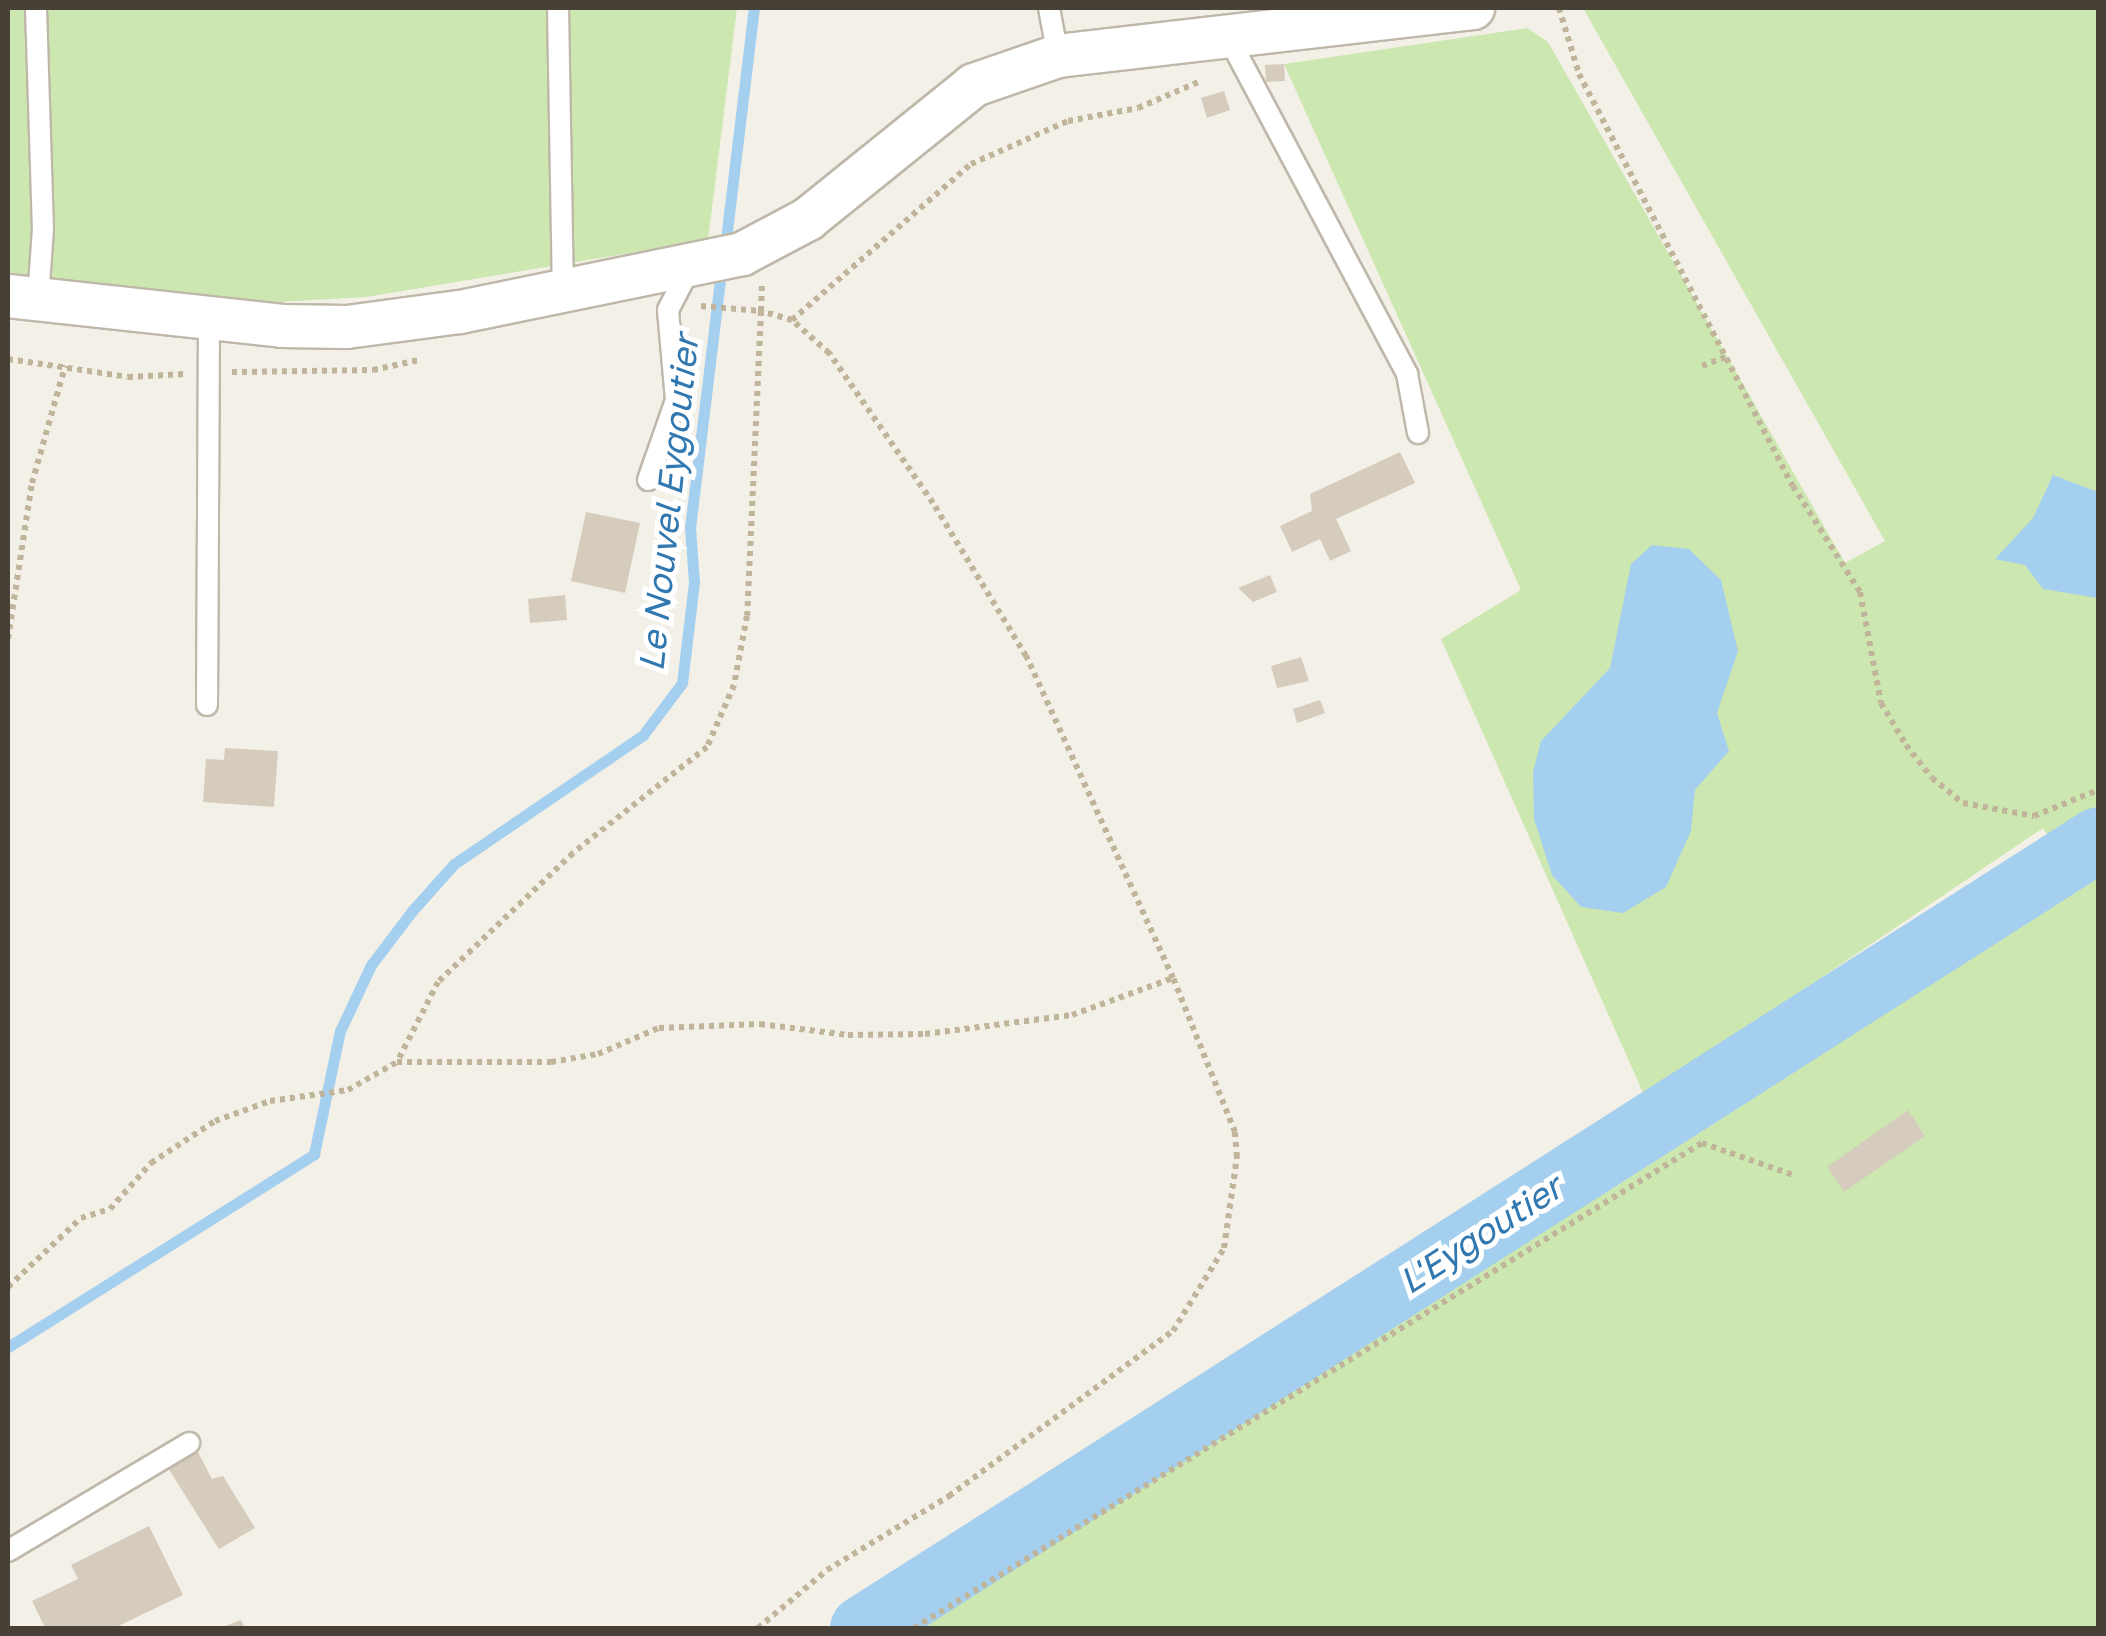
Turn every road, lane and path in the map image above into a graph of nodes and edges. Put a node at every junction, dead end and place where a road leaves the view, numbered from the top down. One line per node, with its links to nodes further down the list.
1 (36, 8): 10 (lane)
2 (558, 8): 9 (lane)
3 (1049, 8): 7 (lane)
4 (1473, 8): 6 (street)
5 (1560, 8): 15 (path)
6 (1235, 48): 7 (street); 14 (path); 18 (lane)
7 (1058, 56): 8 (street)
8 (692, 264): 9 (street); 19 (lane)
9 (563, 290): 13 (street)
10 (23, 298): 13 (street)
11 (689, 307): 12 (path)
12 (740, 308)
13 (208, 316): 21 (lane)
14 (792, 320): 23 (path); 24 (path)
15 (1725, 357): 17 (path); 22 (path)
16 (65, 366): 20 (path)
17 (1702, 366)
18 (1418, 434)
19 (648, 480)
20 (8, 639)
21 (207, 704)
22 (2098, 790)
23 (1173, 978): 24 (path); 29 (path)
24 (396, 1062): 26 (path)
25 (1796, 1176): 30 (path)
26 (8, 1287)
27 (189, 1442): 28 (lane)
28 (8, 1551)
29 (758, 1628)
30 (914, 1628)

